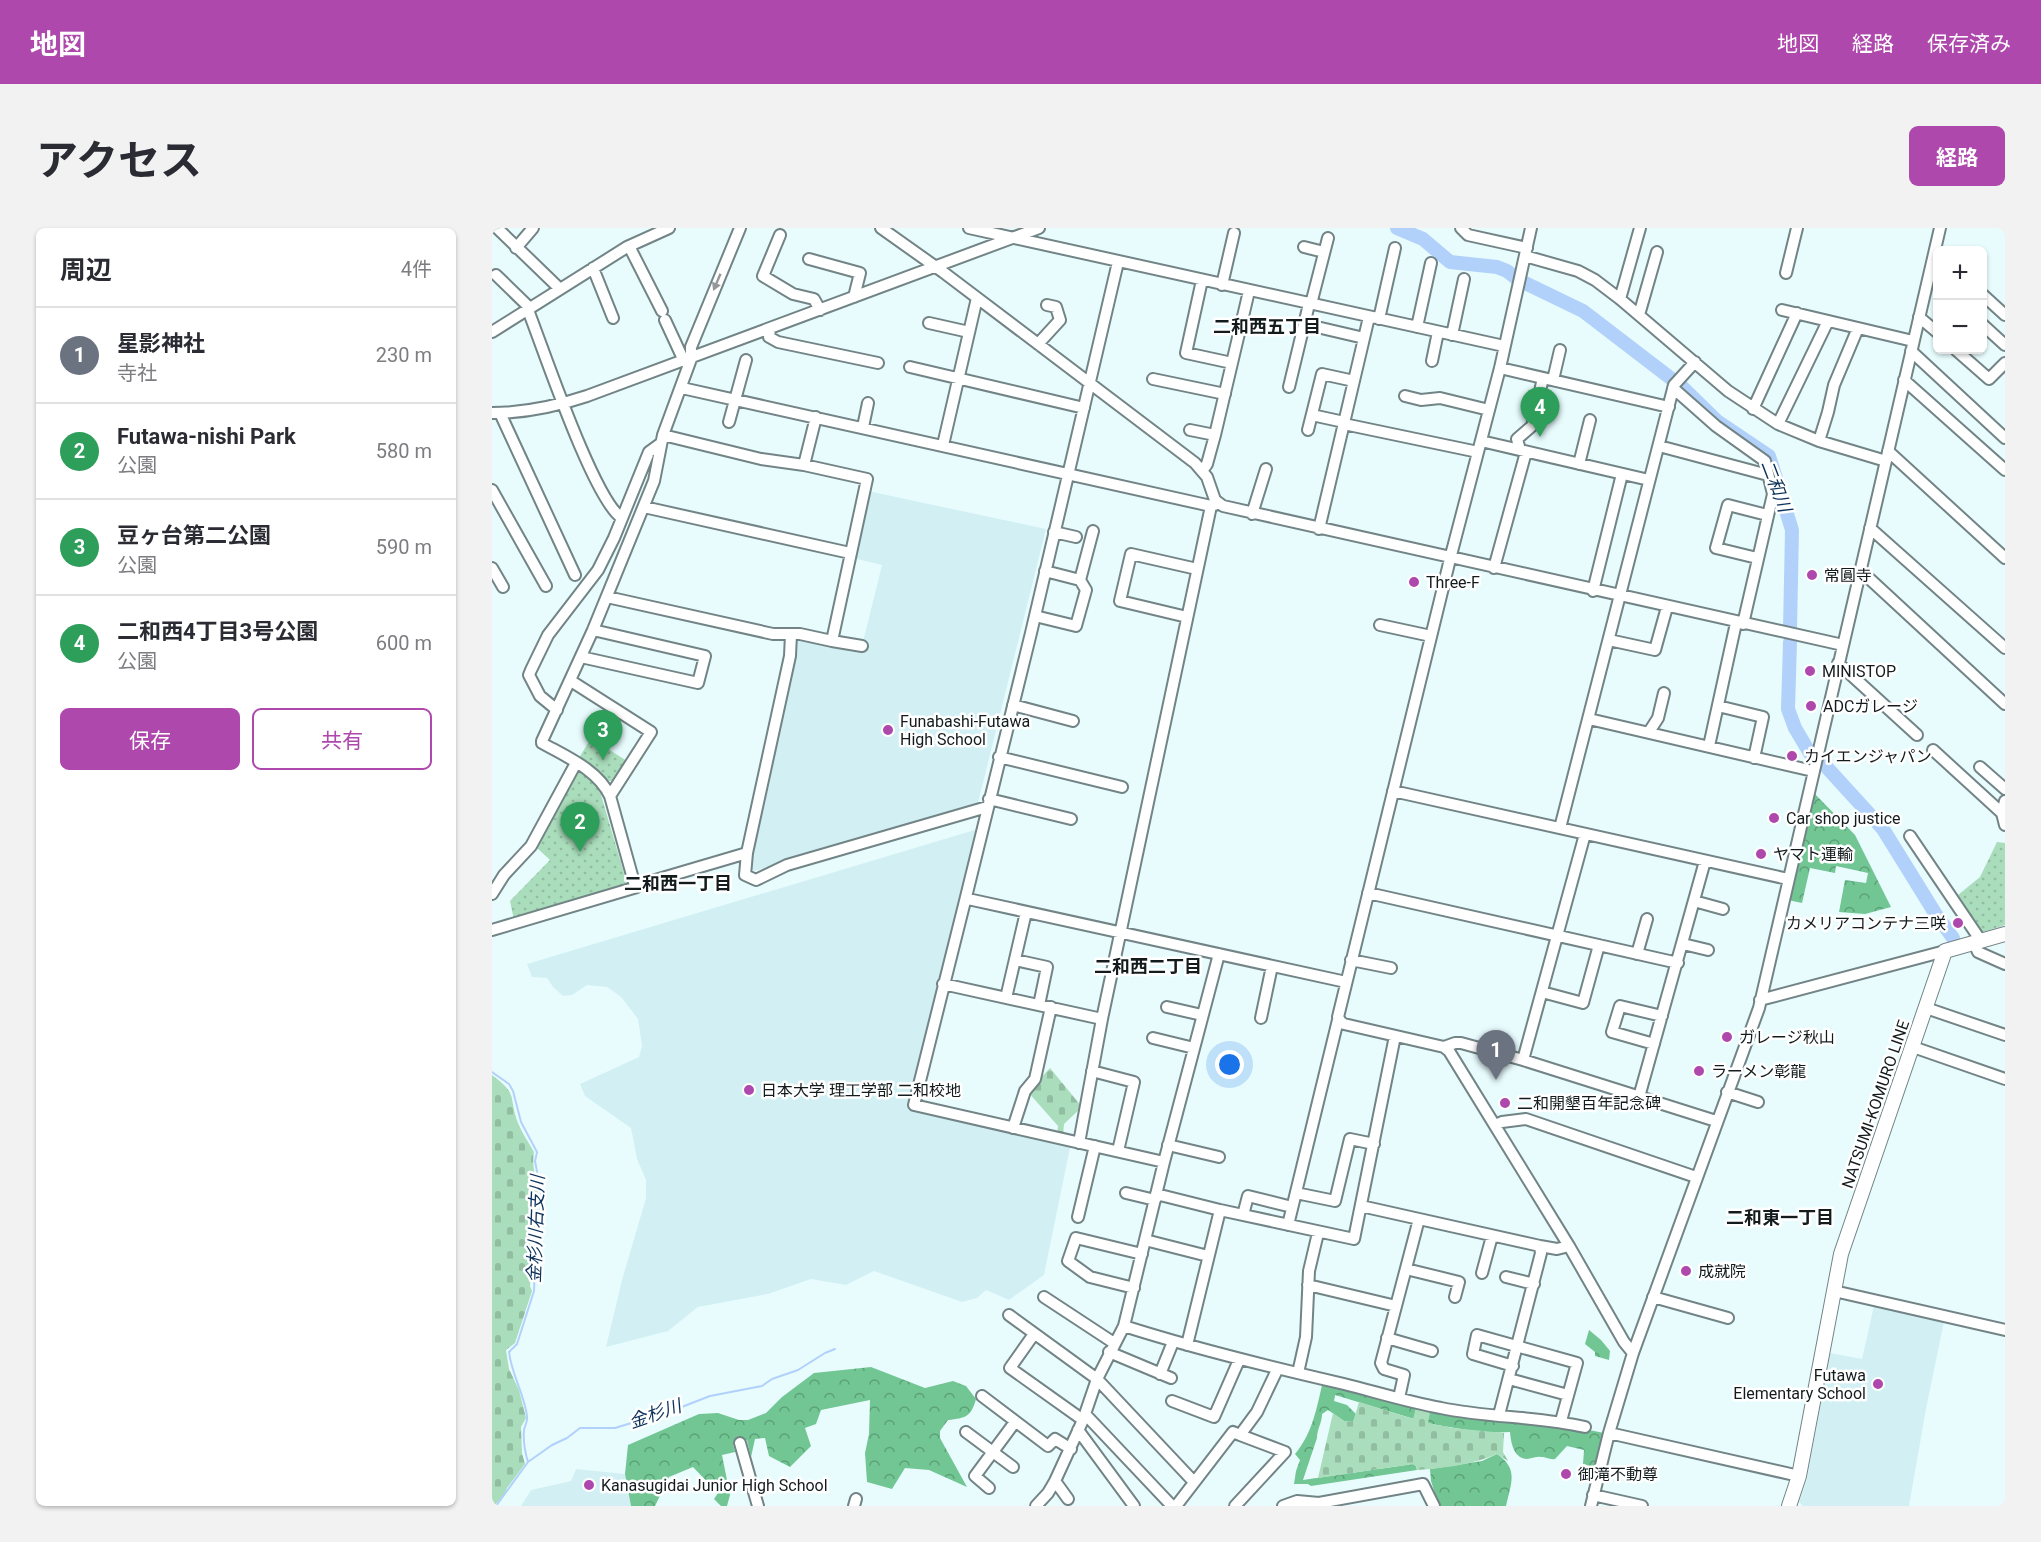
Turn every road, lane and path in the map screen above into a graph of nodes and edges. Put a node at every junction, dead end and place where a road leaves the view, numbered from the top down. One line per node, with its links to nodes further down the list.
1 (497, 228): 20 (street)
2 (533, 228): 20 (street)
3 (669, 228): 17 (street)
4 (740, 228): 74 (street, one-way to 74)
5 (881, 228): 29 (street)
6 (969, 228): 15 (street)
7 (1039, 228): 15 (street)
8 (1461, 228): 23 (street)
9 (1532, 228): 23 (street)
10 (1640, 228): 43 (street)
11 (1797, 228): 31 (street)
12 (1940, 228): 18 (street)
13 (1234, 233): 37 (street)
14 (780, 235): 47 (street)
15 (1011, 238): 27 (street); 29 (street)
16 (1328, 238): 22 (street)
17 (629, 246): 30 (street); 74 (street)
18 (1937, 246)
19 (1304, 247): 22 (street)
20 (516, 248): 38 (street)
21 (1395, 248): 54 (street)
22 (1324, 252): 44 (street)
23 (1526, 252): 43 (street); 70 (street)
24 (1657, 252): 50 (street)
25 (809, 259): 40 (street)
26 (1933, 261): 33 (street)
27 (1118, 262): 36 (street); 88 (street)
28 (1431, 263): 58 (street)
29 (935, 267): 40 (street); 41 (street)
30 (593, 268): 38 (street); 53 (street)
31 (1786, 273)
32 (496, 275): 46 (street)
33 (1929, 275): 35 (street); 52 (street)
34 (1464, 279): 66 (street)
35 (1933, 279)
36 (1202, 280): 37 (street); 79 (street)
37 (1222, 285): 39 (street)
38 (559, 288): 46 (street)
39 (1249, 291): 44 (street); 79 (street)
40 (855, 297): 47 (street)
41 (977, 298): 64 (street); 68 (street)
42 (1987, 298): 51 (street)
43 (1620, 299): 50 (street)
44 (1310, 304): 54 (street); 57 (street)
45 (1047, 305): 68 (street)
46 (529, 309): 63 (street); 96 (street)
47 (820, 310): 61 (street)
48 (1782, 310): 49 (street)
49 (1797, 313): 55 (street); 99 (street)
50 (1639, 315): 77 (street)
51 (2005, 315)
52 (1919, 317): 62 (street); 71 (street)
53 (613, 318)
54 (1374, 318): 58 (street); 67 (street)
55 (1828, 321): 59 (street); 107 (street)
56 (929, 323): 64 (street)
57 (1304, 324): 67 (street); 90 (street)
58 (1417, 327): 65 (street)
59 (1858, 328): 71 (street); 114 (street)
60 (1987, 328): 69 (street)
61 (770, 329): 74 (street); 78 (street)
62 (1933, 329)
63 (492, 332)
64 (969, 332): 83 (street)
65 (1438, 332): 66 (street); 76 (street)
66 (1452, 335): 70 (street)
67 (1364, 338): 87 (street)
68 (1038, 344): 88 (street)
69 (2005, 345)
70 (1504, 346): 82 (street)
71 (1912, 346): 86 (street); 112 (street)
72 (1560, 350): 85 (street)
73 (1961, 354): 80 (street)
74 (688, 360): 91 (street); 96 (street)
75 (746, 360): 94 (street)
76 (1432, 361)
77 (1695, 362): 89 (street); 99 (street)
78 (878, 363)
79 (1232, 363): 92 (street)
80 (2005, 363)
81 (910, 367): 83 (street)
82 (1500, 368): 85 (street); 100 (street)
83 (958, 378): 98 (street); 115 (street)
84 (1153, 378): 92 (street)
85 (1548, 379): 97 (street); 118 (street)
86 (1904, 380): 119 (street); 123 (street)
87 (1354, 381): 102 (street); 106 (street)
88 (1090, 383): 98 (street); 124 (street)
89 (1676, 384): 97 (street); 127 (street)
90 (1289, 387)
91 (682, 388): 94 (street); 113 (street)
92 (1225, 394): 111 (street)
93 (1405, 396): 100 (street)
94 (735, 400): 103 (street); 105 (street)
95 (868, 403): 108 (street)
96 (563, 404): 101 (street); 134 (street)
97 (1669, 407): 117 (street)
98 (1084, 408): 125 (street)
99 (1753, 409): 107 (street)
100 (1489, 410): 116 (street)
101 (496, 413): 149 (street)
102 (1312, 415): 106 (street); 110 (street)
103 (816, 417): 108 (street); 121 (street)
104 (1590, 420): 120 (street)
105 (729, 422)
106 (1344, 423): 116 (street); 136 (street)
107 (1778, 424): 114 (street)
108 (863, 427): 115 (street)
109 (1190, 430): 111 (street)
110 (1308, 430)
111 (1215, 435): 124 (street)
112 (2005, 438)
113 (662, 440): 121 (street); 131 (street); 134 (street)
114 (1820, 441): 119 (street)
115 (943, 445): 125 (street)
116 (1479, 446): 118 (street); 141 (street)
117 (1659, 446): 127 (street); 128 (street)
118 (1523, 451): 120 (street); 145 (street)
119 (1887, 456): 135 (street); 143 (street)
120 (1579, 464): 126 (street)
121 (804, 465): 140 (street)
122 (1266, 469): 132 (street)
123 (2005, 470)
124 (1202, 471): 130 (street)
125 (1068, 474): 130 (street); 138 (street)
126 (1622, 474): 128 (street); 153 (street)
127 (1768, 475): 133 (street)
128 (1649, 480): 155 (street)
129 (492, 490): 151 (street)
130 (1214, 505): 132 (street); 146 (street)
131 (644, 507): 140 (street); 154 (street)
132 (1252, 514): 136 (street)
133 (1767, 515): 142 (street); 142 (street)
134 (622, 518): 176 (street)
135 (1870, 528): 147 (street); 168 (street)
136 (1319, 529): 141 (street)
137 (1093, 531): 150 (street)
138 (1054, 532): 139 (street); 148 (street)
139 (1076, 537)
140 (850, 553): 165 (street)
141 (1450, 558): 145 (street); 163 (street)
142 (1757, 558): 159 (street)
143 (2005, 558)
144 (492, 568): 152 (street)
145 (1494, 568): 153 (street)
146 (1197, 569): 158 (street); 158 (street)
147 (1860, 570): 166 (street); 173 (street)
148 (1045, 571): 150 (street); 157 (street)
149 (575, 575)
150 (1080, 580): 157 (street)
151 (546, 586)
152 (503, 587)
153 (1593, 591): 155 (street)
154 (607, 597): 161 (street); 162 (street)
155 (1620, 597): 156 (street); 164 (street)
156 (1667, 607): 159 (street); 164 (street)
157 (1035, 616): 174 (street)
158 (1187, 617): 211 (street)
159 (1739, 623): 166 (street); 175 (street)
160 (1380, 625): 163 (street)
161 (593, 630): 169 (street); 169 (street)
162 (791, 634): 165 (street); 199 (street)
163 (1431, 636): 190 (street)
164 (1609, 640): 177 (street)
165 (832, 641): 167 (street)
166 (1843, 645): 170 (street)
167 (862, 646)
168 (2005, 648)
169 (581, 657): 171 (street)
170 (1838, 663): 180 (street); 187 (street)
171 (571, 681): 176 (street); 191 (street)
172 (1664, 693): 179 (street)
173 (2005, 704)
174 (1013, 705): 178 (street); 183 (street)
175 (1718, 706): 181 (street); 184 (street)
176 (557, 710): 185 (street)
177 (1589, 719): 179 (street); 196 (street)
178 (1073, 721)
179 (1649, 732): 181 (street)
180 (1917, 735)
181 (1709, 746): 184 (street)
182 (1933, 750): 193 (street)
183 (999, 758): 188 (street); 192 (street)
184 (1754, 758): 187 (street)
185 (576, 763): 191 (street); 204 (street)
186 (1980, 767): 189 (street)
187 (1813, 771): 201 (street)
188 (1122, 787)
189 (2005, 789)
190 (1393, 791): 196 (street); 203 (street)
191 (610, 796): 202 (street)
192 (988, 803): 194 (street); 199 (street); 205 (street)
193 (2004, 807): 195 (street)
194 (1071, 819)
195 (2005, 825)
196 (1560, 828): 197 (street)
197 (1585, 834): 200 (street); 213 (street)
198 (1910, 836): 214 (street)
199 (747, 852): 202 (street)
200 (1705, 861): 201 (street); 206 (street)
201 (1788, 879): 231 (street)
202 (637, 887): 210 (street)
203 (1368, 893): 213 (street); 222 (street)
204 (492, 894)
205 (966, 897): 208 (street); 228 (street)
206 (1694, 901): 207 (street); 215 (street)
207 (1723, 909)
208 (1026, 912): 211 (street); 221 (street)
209 (1647, 919): 220 (street)
210 (492, 930)
211 (1121, 933): 219 (street); 239 (street)
212 (2005, 934): 214 (main road)
213 (1557, 936): 216 (street); 229 (street)
214 (1978, 942): 218 (main road); 224 (street)
215 (1683, 944): 217 (street); 223 (street)
216 (1599, 945): 220 (street); 229 (street)
217 (1708, 950)
218 (1945, 951): 231 (street); 235 (main road, NATSUMI-KOMURO LINE)
219 (1219, 954): 225 (street); 236 (street)
220 (1637, 954): 223 (street)
221 (1015, 960): 230 (street); 232 (street)
222 (1351, 960): 226 (street); 227 (street)
223 (1678, 963): 237 (street)
224 (2005, 964)
225 (1272, 966): 227 (street); 238 (street)
226 (1390, 968)
227 (1346, 982): 240 (street)
228 (943, 984): 230 (street); 256 (street)
229 (1542, 992): 248 (street)
230 (1006, 998): 232 (street)
231 (1760, 1000): 251 (street)
232 (1039, 1005): 233 (street)
233 (1051, 1007): 239 (street); 256 (street)
234 (1167, 1007): 236 (street)
235 (1926, 1008): 241 (street); 246 (main road, NATSUMI-KOMURO LINE)
236 (1202, 1015): 247 (street)
237 (1662, 1016): 244 (street); 244 (street)
238 (1261, 1018)
239 (1101, 1019): 249 (street)
240 (1338, 1020): 242 (street); 266 (street)
241 (2005, 1035)
242 (1395, 1036): 245 (street); 258 (street)
243 (1153, 1038): 247 (street)
244 (1654, 1044): 252 (street)
245 (1444, 1047): 248 (street); 255 (street)
246 (1913, 1047): 250 (street); 288 (main road, NATSUMI-KOMURO LINE)
247 (1194, 1048): 259 (street)
248 (1523, 1060): 252 (street)
249 (1092, 1071): 257 (street); 261 (street)
250 (2005, 1079)
251 (1727, 1092): 253 (street); 254 (street)
252 (1639, 1097): 254 (street)
253 (1758, 1102)
254 (1716, 1121): 264 (street)
255 (1495, 1125): 264 (street); 279 (street)
256 (1013, 1128): 257 (street)
257 (1079, 1143): 260 (street)
258 (1374, 1144): 266 (street); 268 (street)
259 (1168, 1145): 262 (street); 263 (street)
260 (1095, 1146): 261 (street); 272 (street)
261 (1118, 1151): 263 (street)
262 (1219, 1157)
263 (1164, 1162): 267 (street)
264 (1696, 1177): 291 (street)
265 (1125, 1193): 267 (street)
266 (1296, 1193): 269 (street)
267 (1155, 1197): 270 (street); 277 (street)
268 (1361, 1206): 273 (street); 275 (street)
269 (1292, 1207): 271 (street); 274 (street)
270 (1220, 1210): 271 (street); 281 (street)
271 (1243, 1215): 274 (street)
272 (1078, 1217)
273 (1419, 1218): 276 (street); 282 (street)
274 (1288, 1225): 275 (street)
275 (1318, 1233): 286 (street)
276 (1492, 1236): 278 (street); 283 (street)
277 (1145, 1240): 280 (street); 281 (street)
278 (1540, 1246): 279 (street); 285 (street)
279 (1569, 1246): 304 (street)
280 (1142, 1254): 287 (street); 287 (street)
281 (1208, 1256): 300 (street)
282 (1406, 1269): 290 (street); 292 (street)
283 (1482, 1273)
284 (1506, 1277): 285 (street)
285 (1534, 1284): 301 (street)
286 (1308, 1285): 292 (street); 308 (street)
287 (1134, 1288): 295 (street)
288 (1834, 1291): 296 (street); 327 (main road, NATSUMI-KOMURO LINE)
289 (1044, 1297): 302 (street)
290 (1455, 1297)
291 (1653, 1297): 294 (street); 304 (street)
292 (1396, 1306): 298 (street)
293 (1009, 1315): 297 (street)
294 (1728, 1318)
295 (1124, 1326): 299 (street); 302 (street)
296 (2005, 1330)
297 (1034, 1334): 309 (street); 316 (street)
298 (1387, 1338): 303 (street); 313 (street)
299 (1173, 1342): 300 (street); 302 (street)
300 (1186, 1345): 305 (street)
301 (1518, 1347): 306 (street); 306 (street); 311 (street)
302 (1112, 1348): 309 (street)
303 (1432, 1351)
304 (1634, 1353): 321 (street)
305 (1239, 1360): 307 (street); 314 (street)
306 (1513, 1366): 310 (street)
307 (1277, 1370): 308 (street); 322 (street)
308 (1298, 1373): 313 (street)
309 (1097, 1379): 316 (street); 329 (street)
310 (1509, 1379): 311 (street); 315 (street)
311 (1568, 1395): 317 (street)
312 (982, 1396): 318 (street)
313 (1399, 1398): 315 (street)
314 (1172, 1401)
315 (1499, 1415): 317 (street)
316 (1082, 1421): 324 (street); 335 (street); 336 (street)
317 (1561, 1421): 319 (street)
318 (1015, 1422): 324 (street); 325 (street)
319 (1585, 1427)
320 (966, 1432): 325 (street)
321 (1609, 1433): 327 (street); 332 (street)
322 (1240, 1435): 329 (street); 337 (street)
323 (740, 1443): 333 (street)
324 (1071, 1449): 328 (street)
325 (993, 1452): 326 (street); 330 (street)
326 (1013, 1467)
327 (1799, 1476): 341 (main road, NATSUMI-KOMURO LINE)
328 (1055, 1481): 331 (street); 334 (street)
329 (1194, 1482): 336 (street)
330 (989, 1488)
331 (1068, 1499)
332 (1592, 1500): 340 (street)
333 (758, 1506)
334 (1036, 1506)
335 (1134, 1506)
336 (1174, 1506)
337 (1235, 1506)
338 (1283, 1506): 339 (street)
339 (1434, 1506)
340 (1642, 1506)
341 (1789, 1506)

